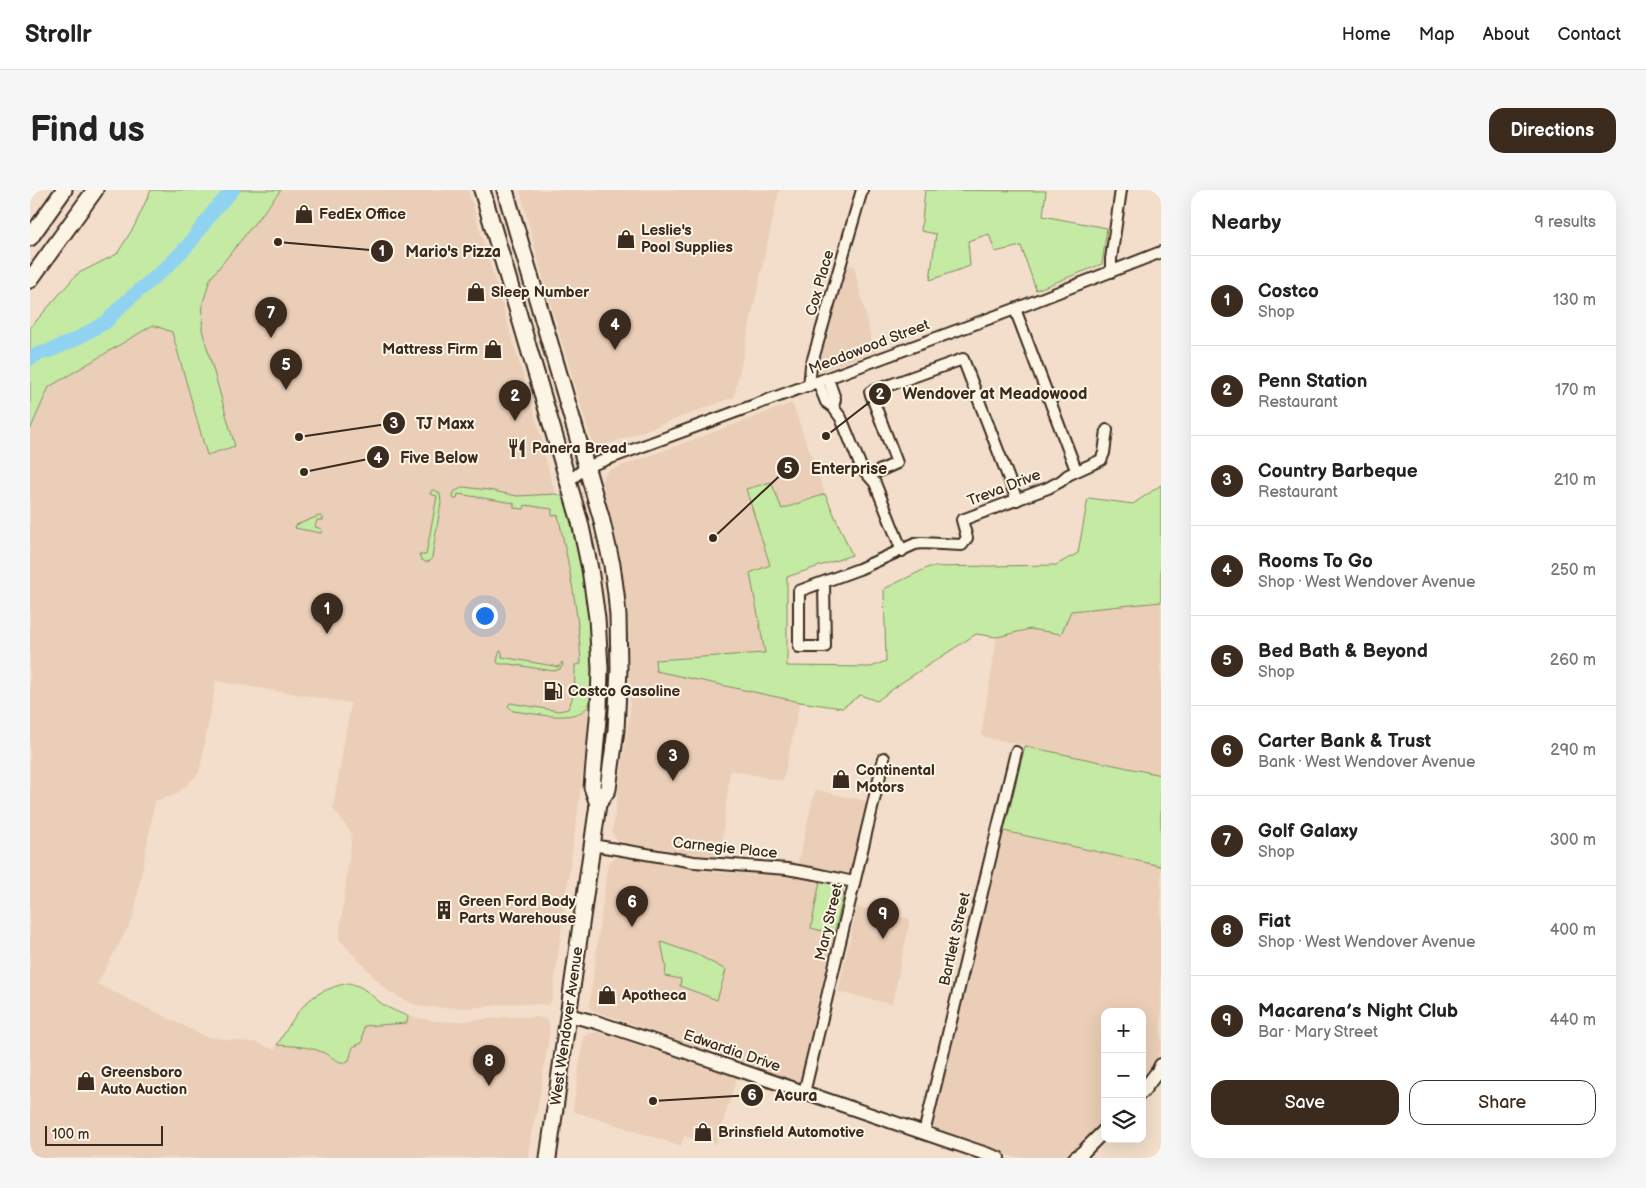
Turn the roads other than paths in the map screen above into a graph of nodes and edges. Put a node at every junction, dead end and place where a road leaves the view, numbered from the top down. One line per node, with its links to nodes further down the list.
1 (64, 190): 9 (highway)
2 (95, 190): 11 (highway)
3 (105, 190): 11 (highway)
4 (482, 190): 17 (highway, West Wendover Avenue)
5 (498, 190): 6 (highway)
6 (505, 190): 18 (highway, West Wendover Avenue)
7 (862, 190): 15 (street, Cox Place)
8 (1121, 190): 12 (street)
9 (30, 238)
10 (1161, 252): 12 (street, Meadowood Street)
11 (39, 267): 13 (highway)
12 (1112, 272): 14 (street, Meadowood Street)
13 (30, 280)
14 (1015, 309): 15 (street, Meadowood Street); 19 (street)
15 (818, 382): 18 (street, Meadowood Street); 20 (street, Cox Place)
16 (1107, 430): 19 (street, Treva Drive)
17 (564, 466): 18 (street, Meadowood Street); 21 (highway, West Wendover Avenue)
18 (586, 467): 21 (street, Meadowood Street); 27 (highway, West Wendover Avenue)
19 (1076, 470): 22 (street, Treva Drive)
20 (870, 475): 22 (street); 23 (street, Cox Place)
21 (568, 482): 27 (highway, West Wendover Avenue)
22 (1017, 500): 23 (street, Treva Drive)
23 (902, 551): 24 (street, Treva Drive)
24 (824, 582): 24 (street, Treva Drive)
25 (1016, 752): 34 (street, Bartlett Street)
26 (884, 758): 29 (street, Mary Street)
27 (598, 804): 28 (highway, West Wendover Avenue)
28 (592, 845): 29 (street, Carnegie Place); 30 (highway, West Wendover Avenue)
29 (854, 882): 33 (street, Mary Street)
30 (568, 1015): 33 (main road, Edwardia Drive); 37 (highway, West Wendover Avenue)
31 (1161, 1065): 32 (main road)
32 (1146, 1087)
33 (804, 1092): 34 (main road, Edwardia Drive)
34 (924, 1133): 38 (main road, Edwardia Drive)
35 (1101, 1135): 36 (main road)
36 (1083, 1156)
37 (548, 1158)
38 (998, 1158)

